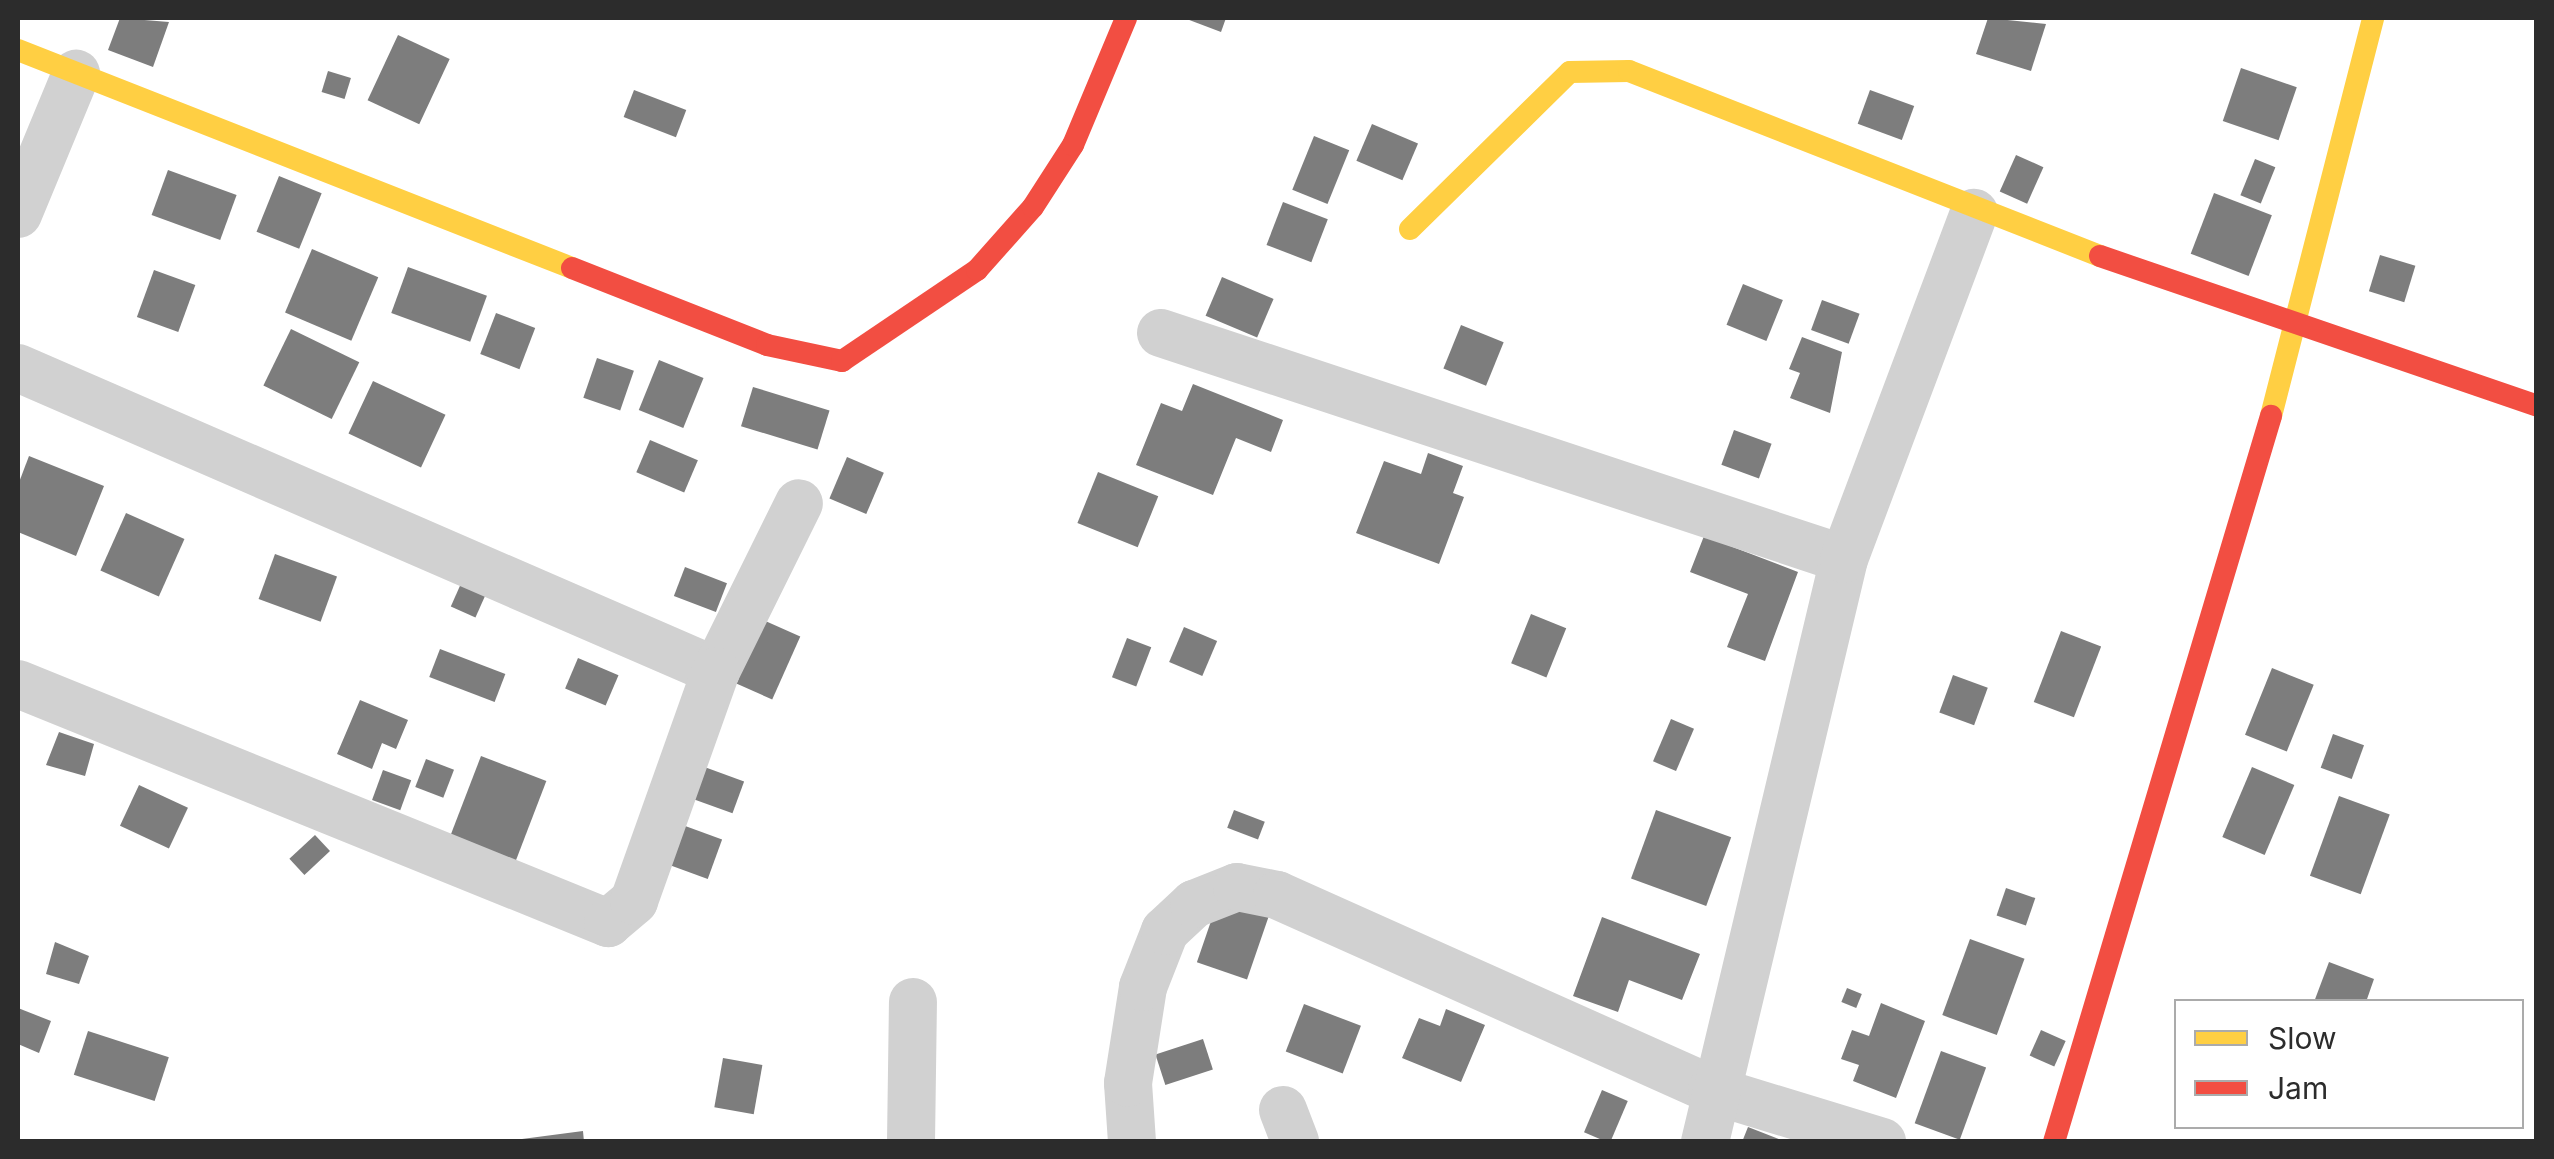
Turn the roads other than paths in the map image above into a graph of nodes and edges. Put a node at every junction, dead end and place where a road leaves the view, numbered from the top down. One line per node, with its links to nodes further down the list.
1 (1126, 18): 4 (street)
2 (2374, 18): 8 (street)
3 (18, 50): 4 (street)
4 (76, 74): 6 (street)
5 (1974, 213): 7 (street); 8 (street); 13 (street)
6 (18, 214)
7 (1410, 229)
8 (2299, 321): 11 (street); 22 (street)
9 (1161, 333): 13 (street)
10 (18, 368): 14 (street)
11 (2536, 406)
12 (799, 503): 14 (street)
13 (1844, 560): 17 (street)
14 (716, 671): 15 (street)
15 (18, 684)
16 (912, 1002): 18 (street)
17 (1712, 1090): 19 (street); 20 (street); 21 (street)
18 (911, 1142)
19 (1132, 1142)
20 (1705, 1142)
21 (1882, 1142)
22 (2054, 1142)

